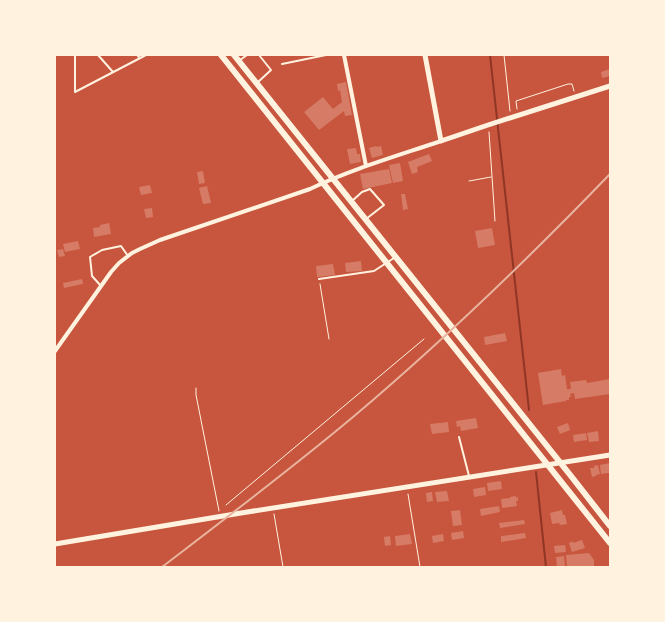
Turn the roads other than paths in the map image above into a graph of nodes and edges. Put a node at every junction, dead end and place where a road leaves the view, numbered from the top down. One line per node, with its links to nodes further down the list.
1 (75, 55): 15 (lane)
2 (98, 55): 15 (lane)
3 (137, 55): 12 (lane)
4 (146, 55): 12 (lane)
5 (221, 55): 21 (highway)
6 (234, 55): 13 (highway)
7 (247, 55): 13 (lane)
8 (259, 55): 16 (lane)
9 (326, 55): 14 (lane)
10 (344, 55): 19 (street)
11 (425, 55): 18 (street)
12 (140, 58): 15 (lane)
13 (239, 61): 16 (highway)
14 (282, 64)
15 (113, 72)
16 (256, 83): 20 (highway)
17 (610, 86): 18 (street)
18 (441, 142): 19 (street)
19 (366, 166): 20 (street)
20 (333, 179): 21 (street); 22 (highway)
21 (324, 183): 24 (street); 26 (highway)
22 (351, 202): 23 (highway); 23 (lane)
23 (366, 220): 25 (highway)
24 (128, 256): 28 (street); 28 (lane)
25 (395, 257): 26 (lane); 32 (highway)
26 (387, 262): 27 (lane); 33 (highway)
27 (319, 279)
28 (101, 286): 29 (street)
29 (55, 351)
30 (459, 437): 34 (lane)
31 (610, 455): 32 (street)
32 (560, 463): 33 (street); 35 (highway)
33 (548, 465): 34 (street); 36 (highway)
34 (469, 477): 37 (street)
35 (610, 526)
36 (610, 543)
37 (55, 544)

